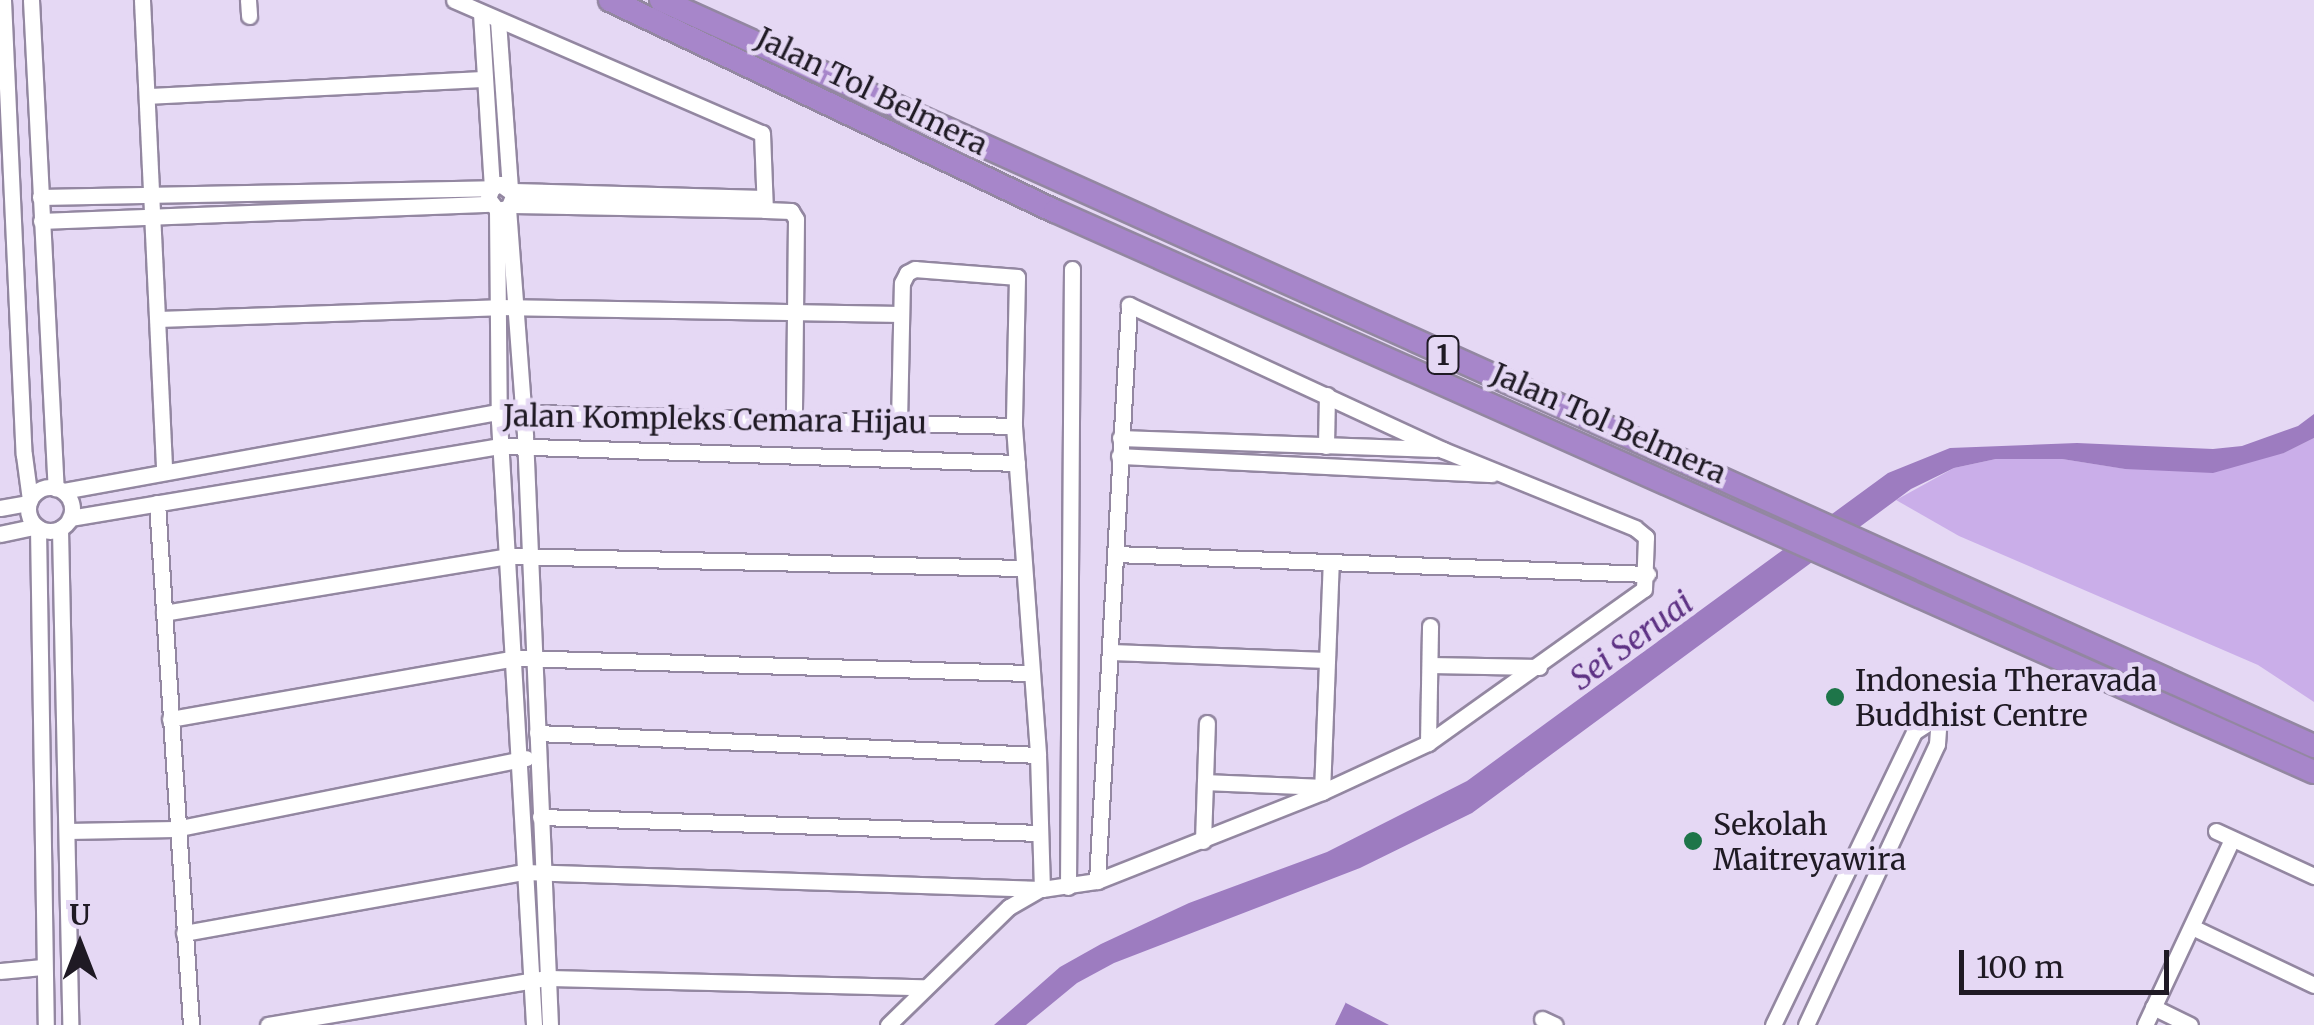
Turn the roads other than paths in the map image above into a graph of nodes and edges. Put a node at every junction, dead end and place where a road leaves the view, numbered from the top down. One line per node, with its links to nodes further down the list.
1 (3, 0): 16 (street)
2 (31, 0): 12 (street)
3 (142, 0): 10 (street)
4 (454, 0): 7 (street)
5 (610, 0): 46 (highway, Jalan Tol Belmera / 1)
6 (661, 0): 46 (highway, Jalan Tol Belmera / 1)
7 (480, 14): 8 (street); 9 (street)
8 (498, 21): 13 (street); 14 (street)
9 (484, 79): 10 (street); 13 (street)
10 (148, 96): 11 (street)
11 (150, 194): 12 (street); 13 (street); 15 (street)
12 (40, 198): 17 (street)
13 (503, 199): 14 (street); 15 (street); 19 (street); 20 (street)
14 (764, 204): 22 (street)
15 (152, 215): 17 (street); 23 (street)
16 (6, 218): 40 (street)
17 (42, 221): 39 (street)
18 (1072, 269): 86 (street)
19 (498, 306): 20 (street); 23 (street); 26 (street)
20 (516, 307): 22 (street); 25 (street)
21 (901, 314): 22 (street); 28 (street); 29 (street)
22 (796, 316): 27 (street)
23 (158, 319): 37 (street)
24 (1327, 395): 30 (street); 33 (street); 34 (street)
25 (523, 415): 26 (street, Jalan Kompleks Cemara Hijau); 27 (street, Jalan Kompleks Cemara Hijau); 31 (street)
26 (499, 416): 32 (street); 37 (street, Jalan Kompleks Cemara Hijau)
27 (794, 421): 28 (street, Jalan Kompleks Cemara Hijau)
28 (899, 423): 29 (street, Jalan Kompleks Cemara Hijau)
29 (1014, 426): 36 (street)
30 (1120, 438): 33 (street); 35 (street)
31 (525, 441): 32 (street, Jalan Kompleks Cemara Hijau); 36 (street, Jalan Kompleks Cemara Hijau); 49 (street)
32 (501, 442): 41 (street, Jalan Kompleks Cemara Hijau); 48 (street)
33 (1326, 446): 34 (street)
34 (1443, 450): 38 (street)
35 (1119, 456): 38 (street); 47 (street)
36 (1017, 463): 51 (street)
37 (164, 470): 39 (street, Jalan Kompleks Cemara Hijau)
38 (1506, 474): 52 (street)
39 (59, 490): 40 (street); 43 (street)
40 (29, 502): 42 (street); 44 (street)
41 (158, 502): 43 (street, Jalan Kompleks Cemara Hijau); 53 (street)
42 (0, 508)
43 (65, 524): 44 (street); 75 (street)
44 (35, 527): 45 (street); 90 (street)
45 (0, 534)
46 (1856, 552): 66 (highway, Jalan Tol Belmera / 1); 70 (highway, Jalan Tol Belmera / 1)
47 (1115, 554): 50 (street); 55 (street)
48 (509, 556): 49 (street); 53 (street); 56 (street)
49 (530, 556): 51 (street); 57 (street)
50 (1331, 562): 52 (street); 58 (street)
51 (1023, 568): 61 (street)
52 (1648, 574): 60 (street)
53 (164, 613): 62 (street)
54 (1430, 626): 59 (street)
55 (1111, 652): 58 (street); 84 (street)
56 (516, 658): 57 (street); 62 (street); 69 (street)
57 (534, 658): 61 (street); 64 (street)
58 (1327, 660): 72 (street)
59 (1430, 666): 60 (street); 65 (street)
60 (1539, 667): 65 (street)
61 (1032, 674): 67 (street)
62 (170, 719): 74 (street)
63 (1207, 723): 71 (street)
64 (537, 733): 67 (street); 68 (street)
65 (1428, 743): 72 (street)
66 (2314, 746)
67 (1038, 755): 77 (street)
68 (538, 757): 69 (street); 73 (street)
69 (520, 760): 74 (street); 80 (street)
70 (2314, 772)
71 (1205, 782): 72 (street); 79 (street)
72 (1322, 789): 79 (street)
73 (540, 817): 77 (street); 81 (street)
74 (175, 829): 75 (street); 89 (street)
75 (68, 831): 97 (street)
76 (2216, 831): 78 (street)
77 (1040, 832): 87 (street)
78 (2232, 839): 83 (street); 88 (street)
79 (1203, 841): 84 (street)
80 (524, 872): 81 (street); 89 (street); 92 (street)
81 (543, 872): 87 (street); 92 (street)
82 (1842, 874): 85 (street); 85 (street); 103 (street)
83 (2314, 876)
84 (1096, 881): 86 (street)
85 (1869, 884): 104 (street)
86 (1068, 887): 87 (street)
87 (1042, 888): 94 (street)
88 (2192, 927): 93 (street); 95 (street)
89 (184, 933): 98 (street)
90 (43, 967): 91 (street); 96 (street)
91 (0, 971)
92 (540, 979): 94 (street); 99 (street); 100 (street); 101 (street)
93 (2314, 985)
94 (924, 987): 102 (street)
95 (2153, 1007): 105 (street); 106 (street)
96 (46, 1025)
97 (70, 1025)
98 (191, 1025)
99 (268, 1025)
100 (534, 1025)
101 (550, 1025)
102 (888, 1025)
103 (1774, 1025)
104 (1806, 1025)
105 (2145, 1025)
106 (2190, 1025)

